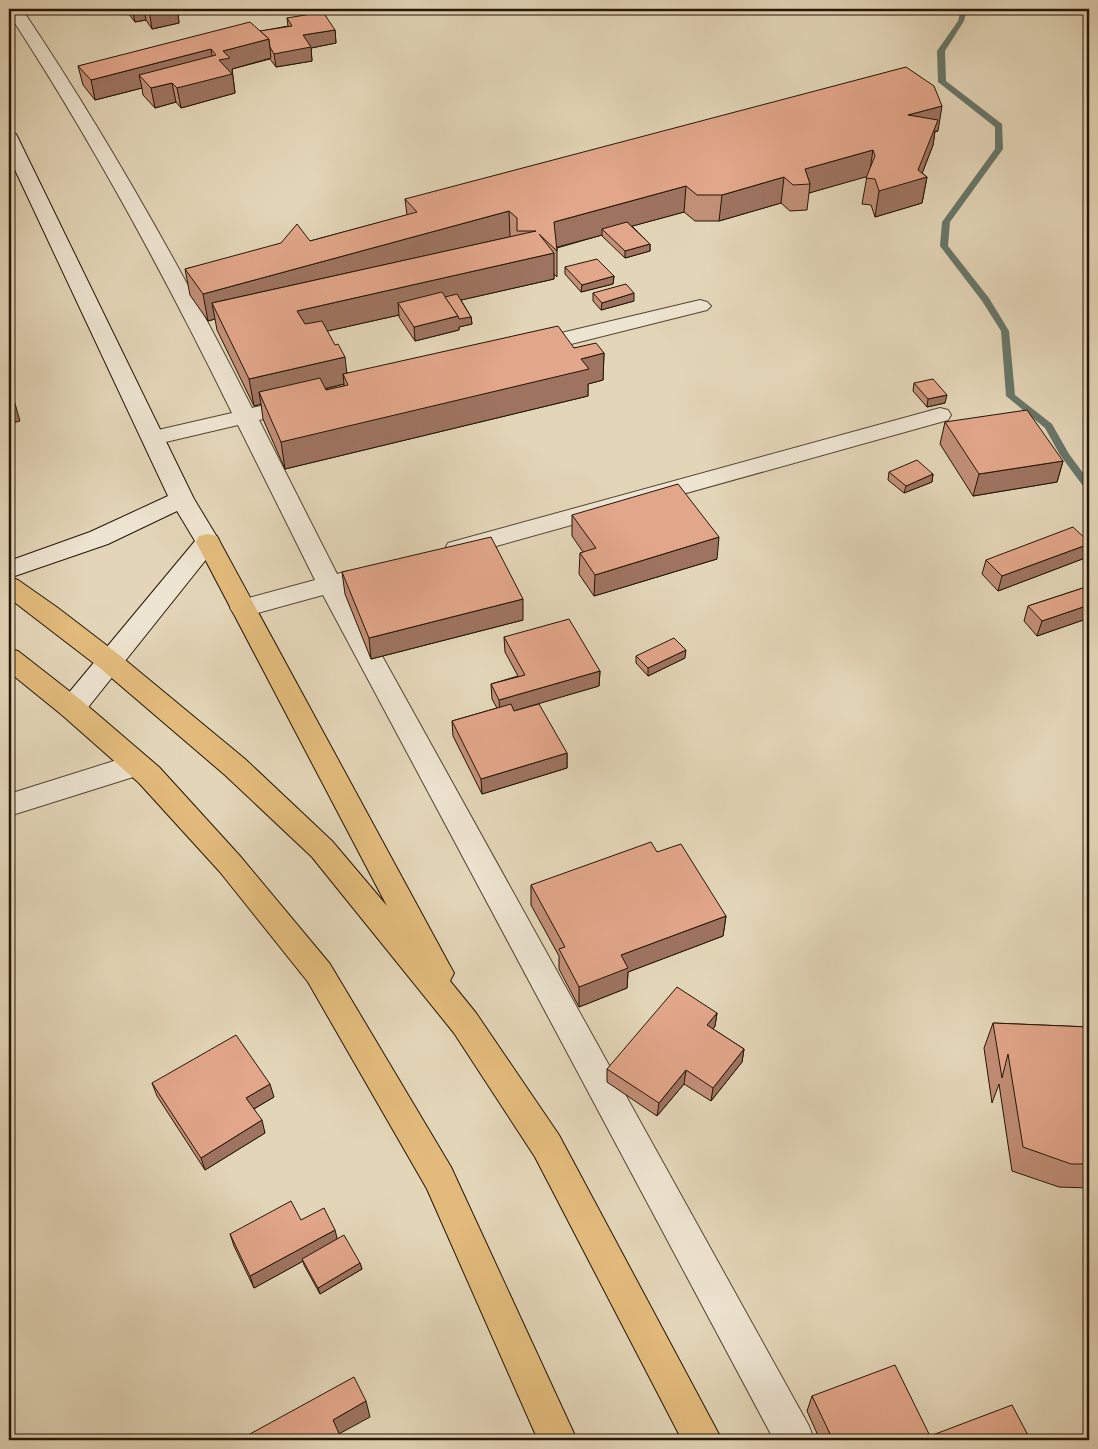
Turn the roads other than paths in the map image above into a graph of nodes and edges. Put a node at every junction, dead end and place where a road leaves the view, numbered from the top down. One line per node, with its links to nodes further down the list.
1 (14, 9): 7 (street)
2 (9, 138): 8 (street)
3 (700, 306): 4 (street)
4 (516, 351)
5 (283, 408): 7 (street)
6 (940, 415): 11 (street)
7 (244, 418): 8 (street); 14 (street)
8 (153, 438): 9 (street)
9 (182, 499): 10 (street); 12 (street)
10 (208, 542): 16 (highway); 18 (street)
11 (435, 555)
12 (9, 570)
13 (368, 574): 14 (street)
14 (330, 584): 16 (street); 25 (street)
15 (9, 586): 18 (highway)
16 (243, 608): 22 (highway)
17 (9, 658): 19 (highway)
18 (109, 661): 19 (street); 22 (highway)
19 (72, 708): 20 (highway)
20 (136, 765): 21 (street); 23 (highway)
21 (9, 805)
22 (465, 1022): 24 (highway)
23 (558, 1440)
24 (703, 1440)
25 (795, 1440)

